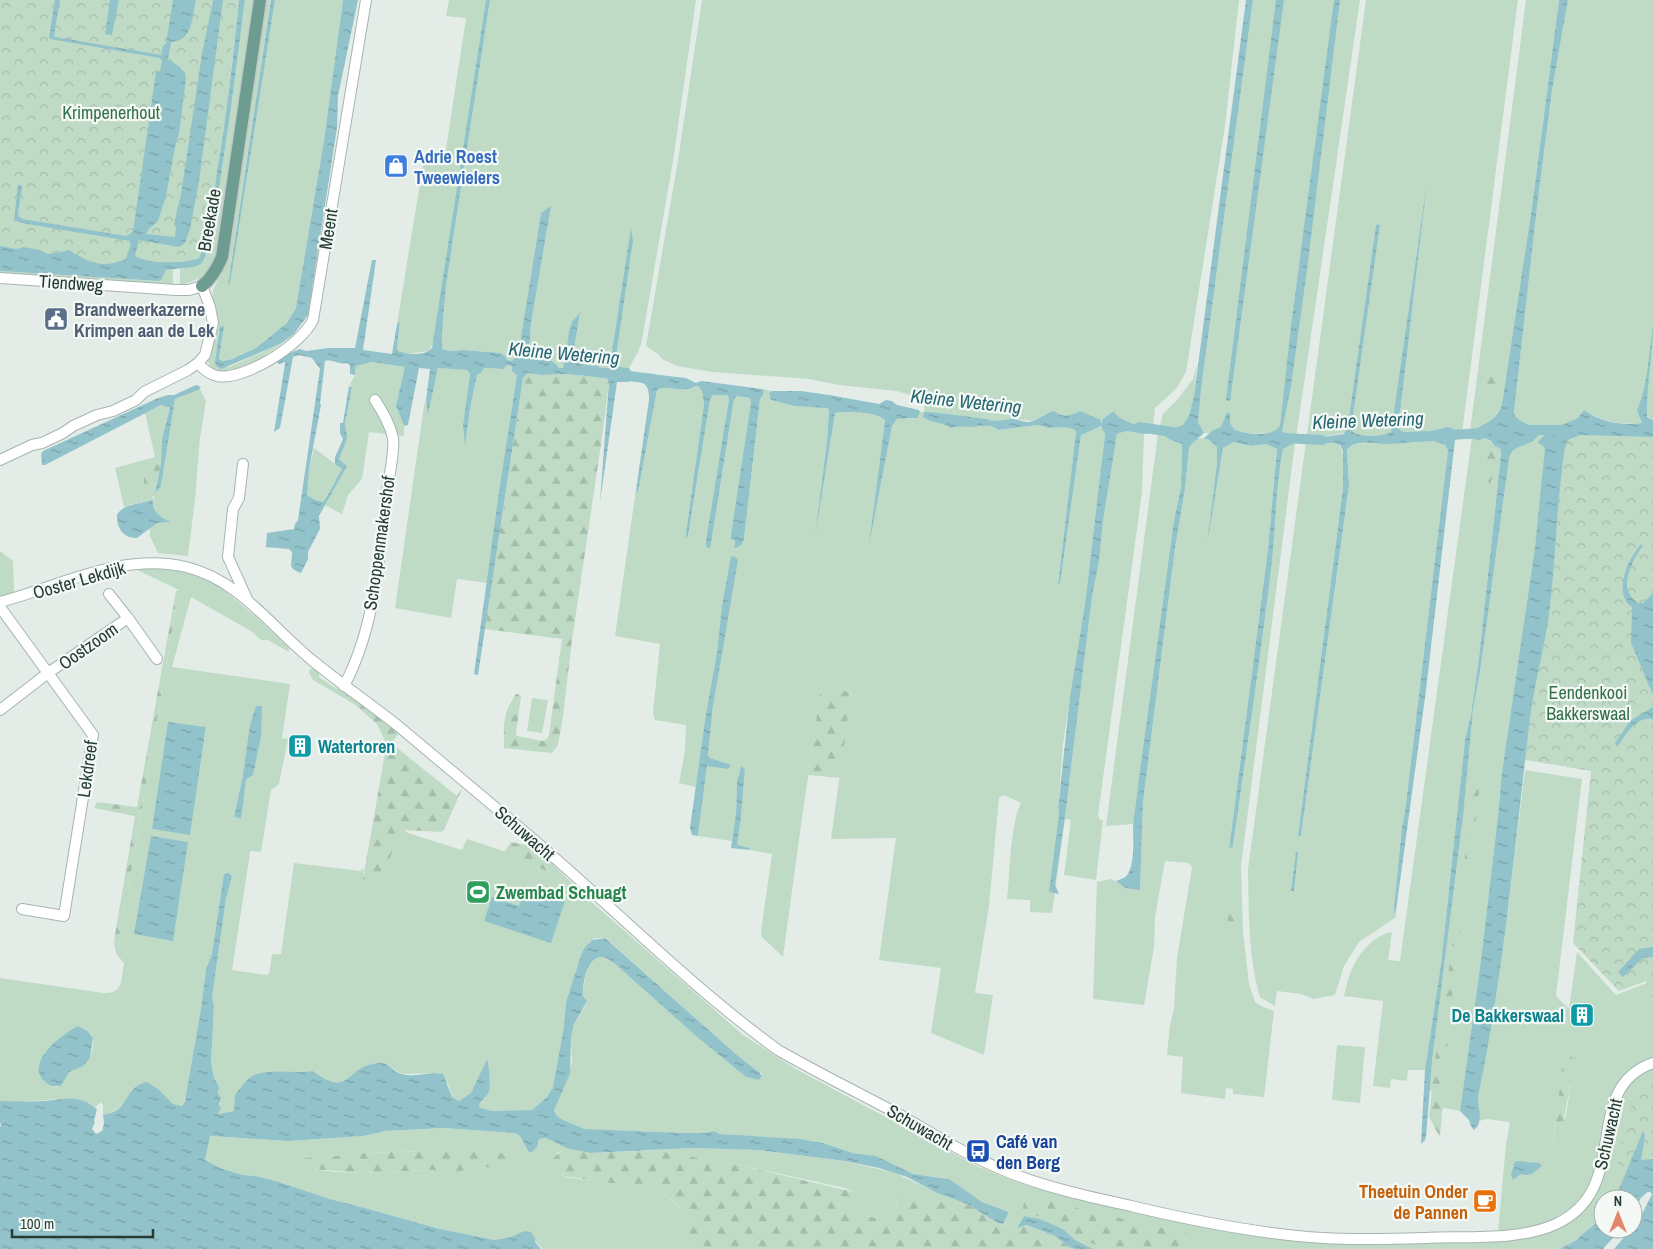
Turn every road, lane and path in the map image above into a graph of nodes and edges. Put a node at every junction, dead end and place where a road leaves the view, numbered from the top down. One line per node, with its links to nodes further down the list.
1 (260, 0): 4 (main road, Breekade)
2 (366, 0): 5 (street, Meent)
3 (0, 278): 4 (street, Tiendweg)
4 (202, 286): 5 (street)
5 (198, 363): 7 (street)
6 (375, 400): 17 (street, Schoppenmakershof)
7 (0, 460)
8 (243, 464): 12 (street, Schuwacht)
9 (190, 568): 11 (street, Ooster Lekdijk); 12 (street, Schuwacht)
10 (109, 594): 14 (street, Oostzoom)
11 (0, 602)
12 (249, 602): 17 (street, Schuwacht)
13 (0, 607): 16 (street, Lekdreef)
14 (128, 618): 15 (street, Oostzoom); 16 (street, Oostzoom)
15 (157, 659)
16 (48, 673): 18 (street, Oostzoom); 19 (street, Lekdreef)
17 (344, 686): 20 (street, Schuwacht)
18 (0, 710)
19 (22, 909)
20 (1653, 1063)

